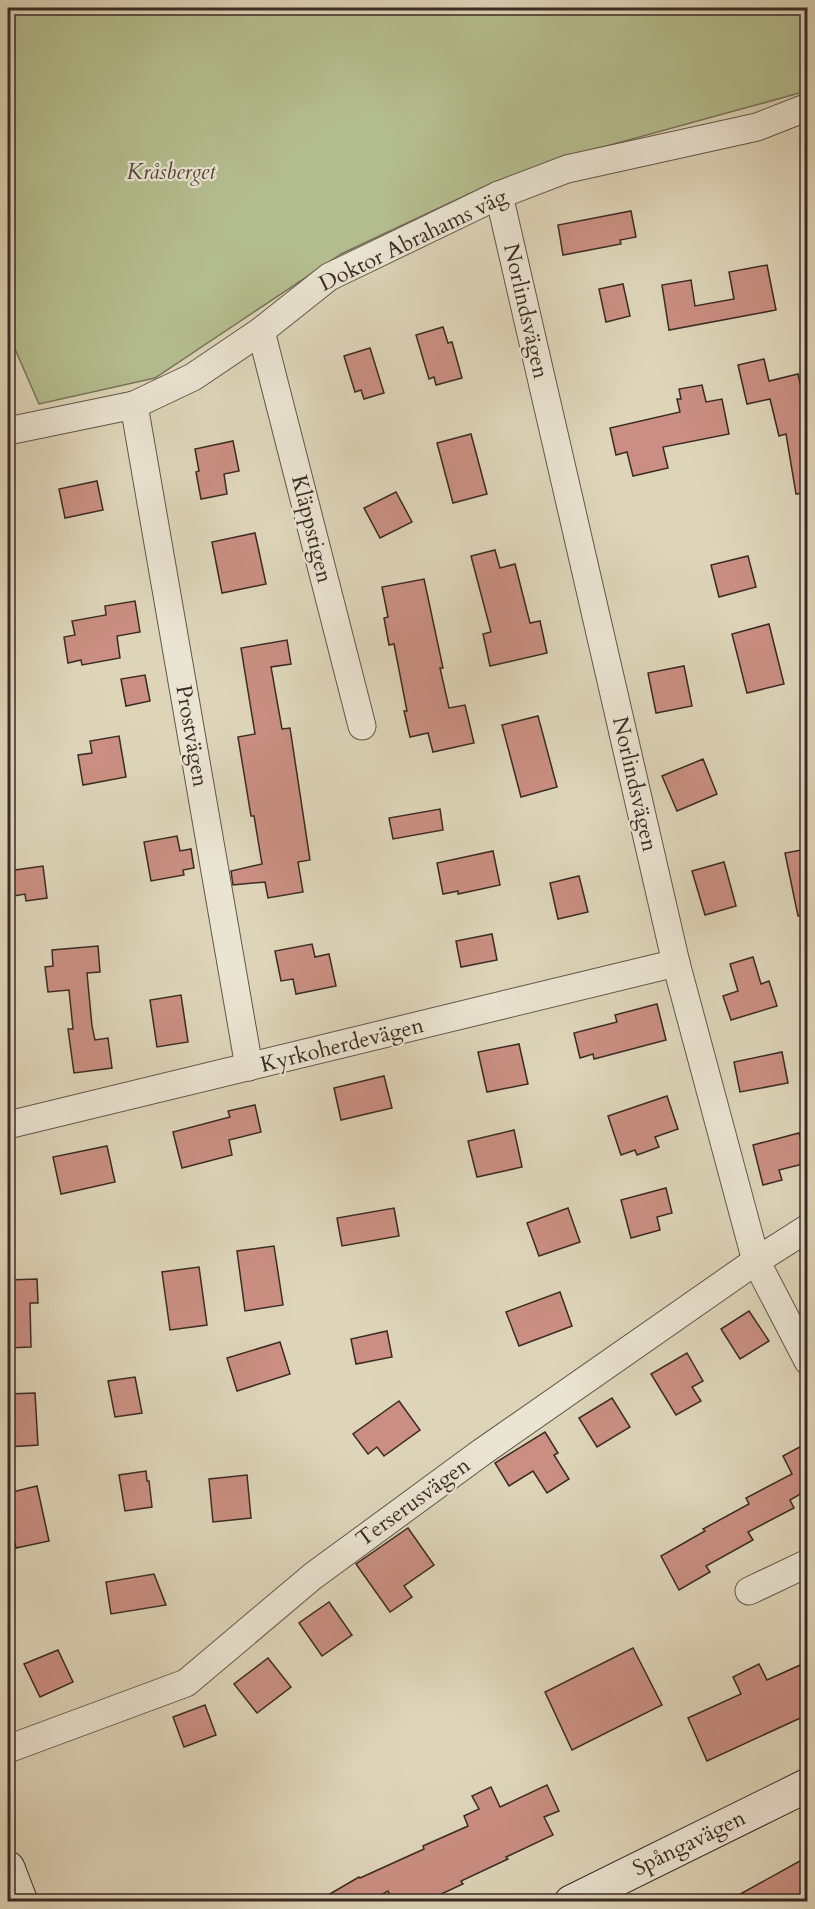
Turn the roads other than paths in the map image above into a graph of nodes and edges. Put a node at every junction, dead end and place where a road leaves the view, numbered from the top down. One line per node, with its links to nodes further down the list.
1 (807, 106): 2 (street, Doktor Abrahams väg)
2 (499, 195): 3 (street, Doktor Abrahams väg); 7 (street, Norlindsvägen)
3 (261, 331): 4 (street, Doktor Abrahams väg); 6 (street, Kläppstigen)
4 (134, 405): 5 (street, Doktor Abrahams väg); 8 (street, Prostvägen)
5 (8, 431)
6 (362, 726)
7 (676, 963): 8 (street, Kyrkoherdevägen); 11 (street, Norlindsvägen)
8 (249, 1067): 9 (street, Kyrkoherdevägen)
9 (8, 1125)
10 (807, 1228): 11 (street, Terserusvägen)
11 (756, 1261): 12 (street, Norlindsvägen); 15 (street, Terserusvägen)
12 (807, 1361)
13 (807, 1563): 14 (street)
14 (749, 1591)
15 (8, 1749)
16 (807, 1785): 19 (street, Spångavägen)
17 (8, 1868): 18 (street)
18 (21, 1902)
19 (571, 1902)

